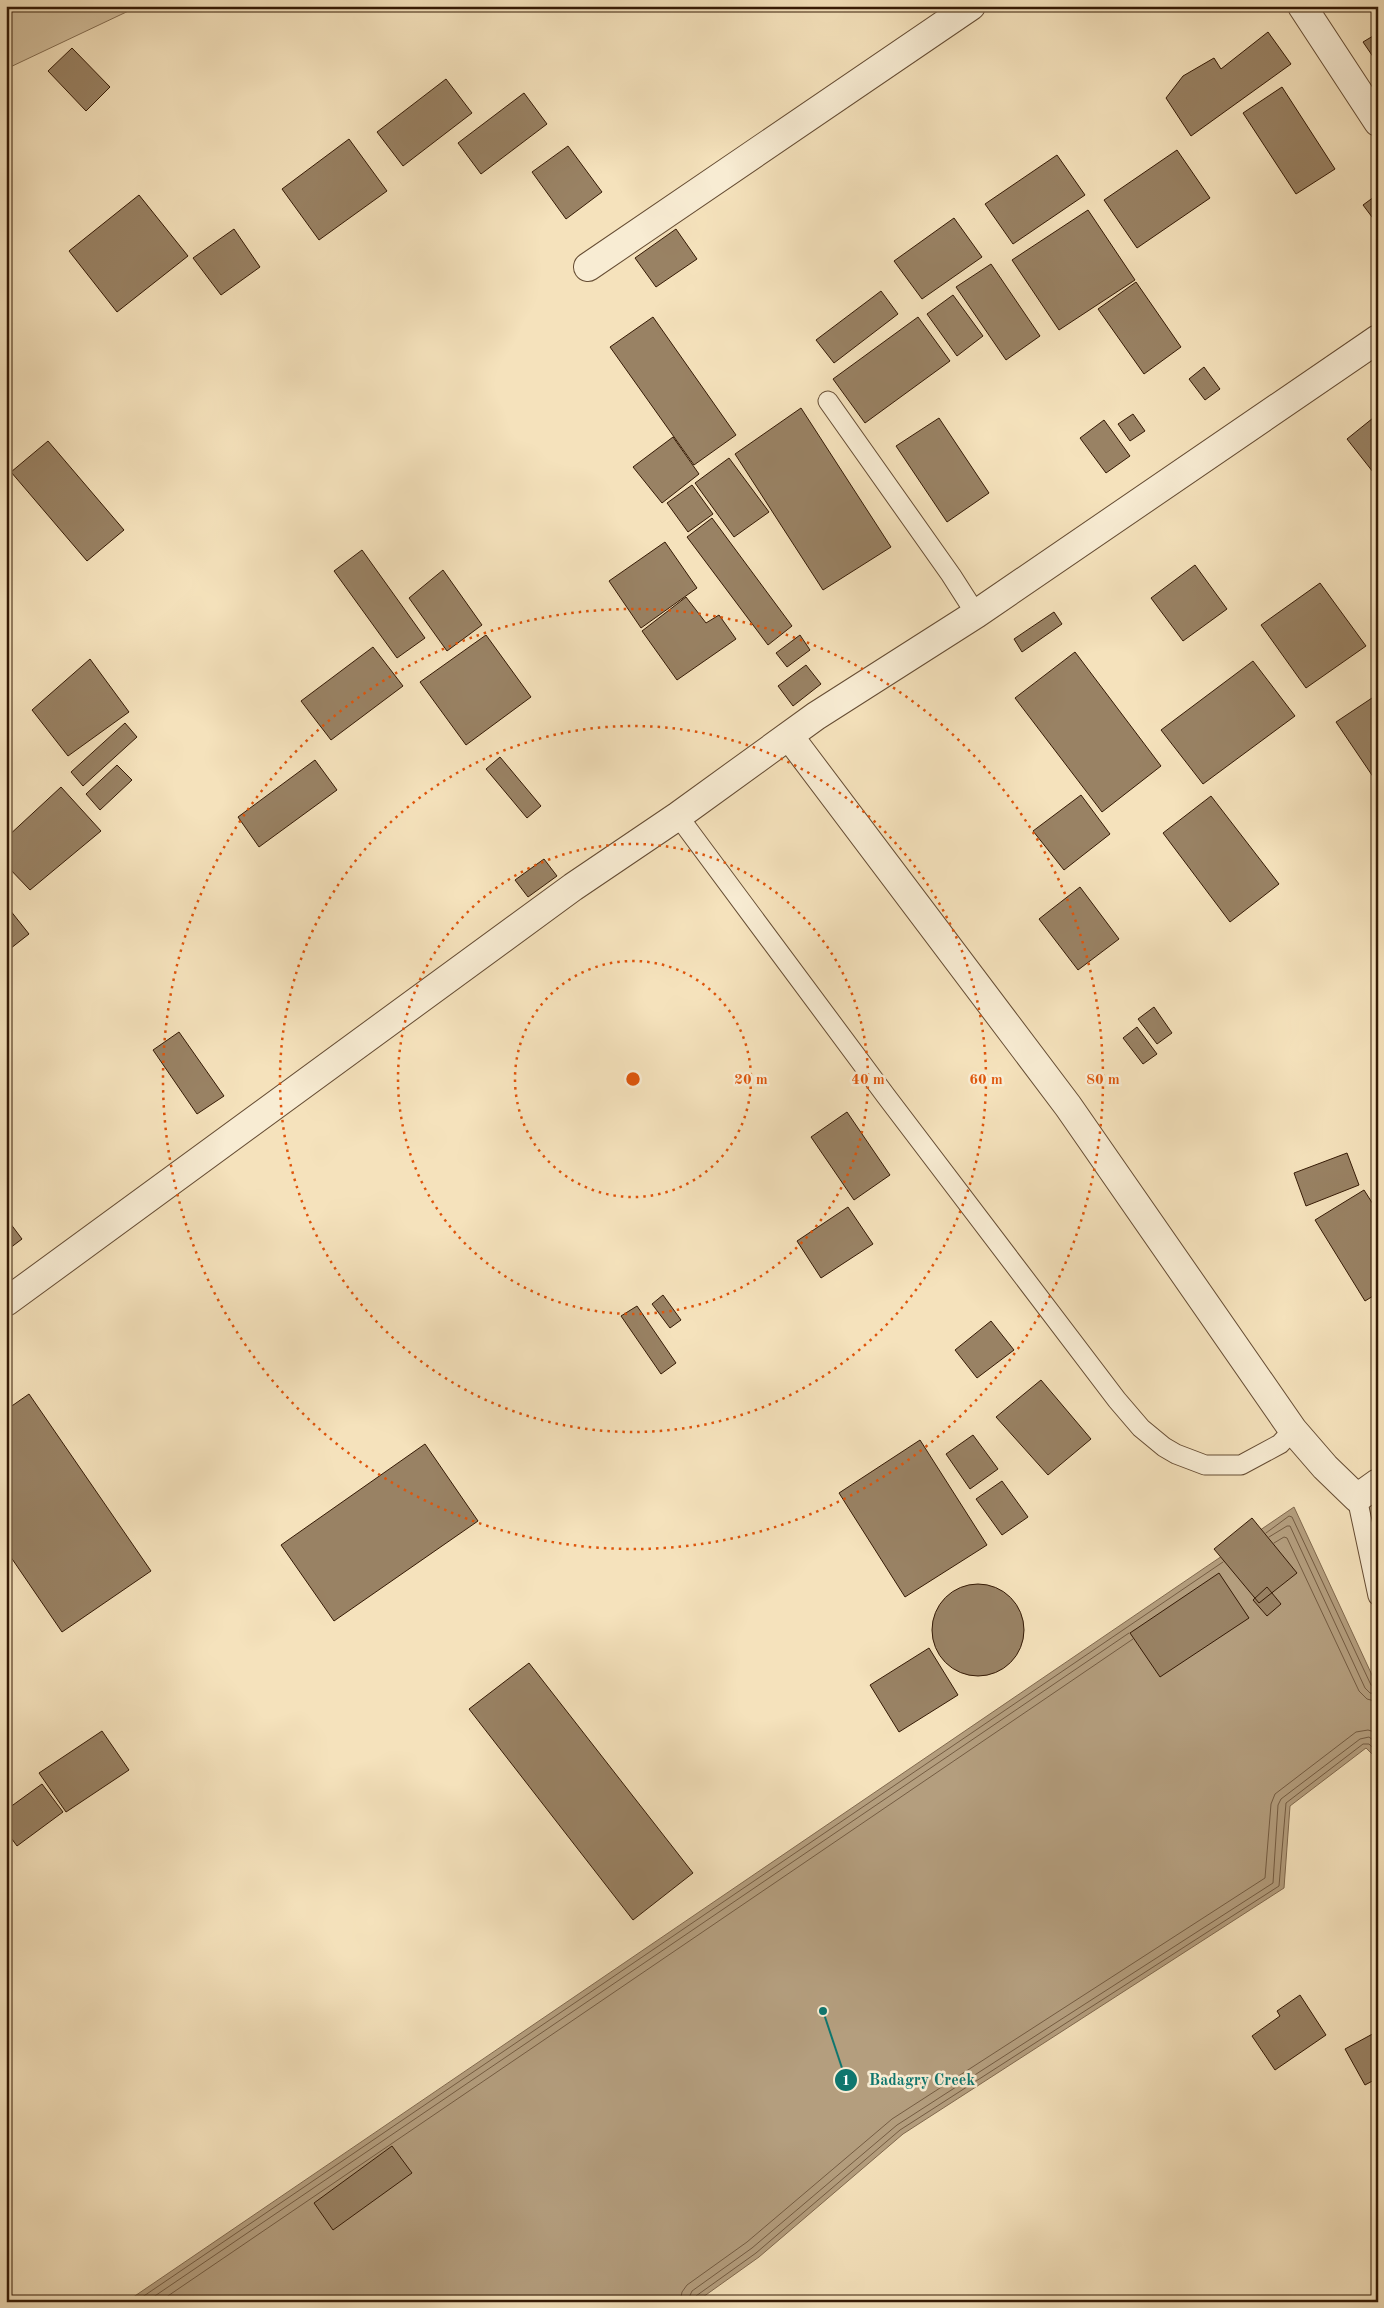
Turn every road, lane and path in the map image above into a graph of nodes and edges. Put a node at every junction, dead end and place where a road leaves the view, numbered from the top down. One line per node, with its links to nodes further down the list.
1 (971, 6): 4 (street)
2 (1302, 6): 3 (street)
3 (1378, 122)
4 (588, 267)
5 (1378, 339): 7 (street)
6 (828, 401): 7 (lane)
7 (976, 614): 8 (street)
8 (789, 736): 9 (street); 11 (street)
9 (678, 816): 10 (street); 11 (lane)
10 (6, 1302)
11 (1293, 1430): 12 (street)
12 (1367, 1491): 13 (lane)
13 (1378, 1596)

